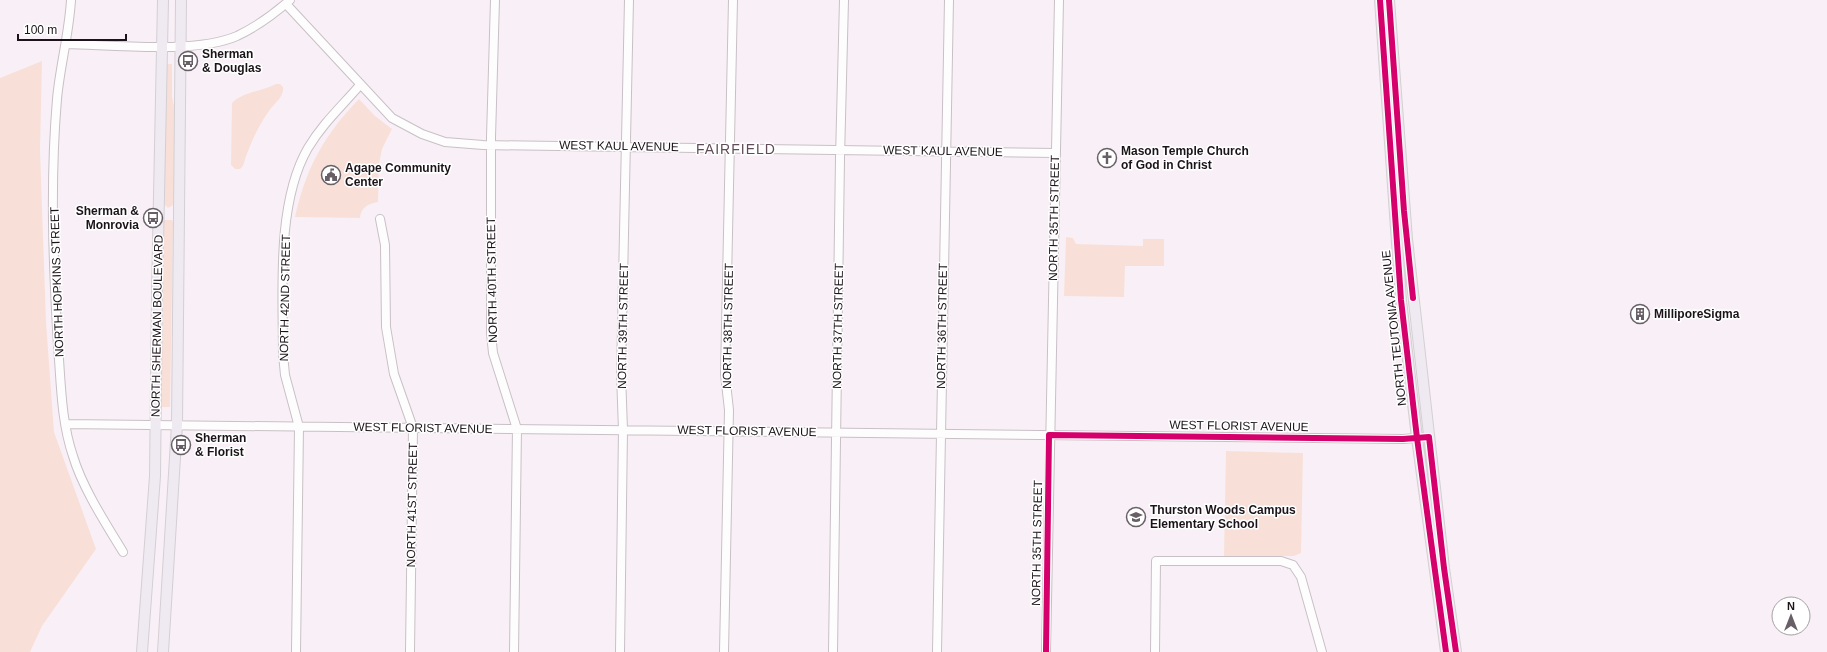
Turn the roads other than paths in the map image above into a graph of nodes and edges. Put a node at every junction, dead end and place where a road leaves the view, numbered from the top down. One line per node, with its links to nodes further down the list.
1 (71, 0): 13 (street, NORTH HOPKINS STREET)
2 (163, 0): 14 (main road, NORTH SHERMAN BOULEVARD)
3 (181, 0): 15 (main road, NORTH SHERMAN BOULEVARD)
4 (495, 0): 17 (street, NORTH 40TH STREET)
5 (629, 0): 18 (street, NORTH 39TH STREET)
6 (733, 0): 19 (street, NORTH 38TH STREET)
7 (844, 0): 20 (street, NORTH 37TH STREET)
8 (949, 0): 21 (street, NORTH 36TH STREET)
9 (1059, 0): 22 (street, NORTH 35TH STREET)
10 (1380, 0): 36 (main road, NORTH TEUTONIA AVENUE)
11 (1389, 0): 35 (main road, NORTH TEUTONIA AVENUE)
12 (288, 2): 15 (street); 16 (street, WEST KAUL AVENUE)
13 (67, 44): 14 (street); 24 (street, NORTH HOPKINS STREET)
14 (162, 46): 15 (street); 25 (main road, NORTH SHERMAN BOULEVARD)
15 (181, 47): 26 (main road, NORTH SHERMAN BOULEVARD)
16 (360, 85): 17 (street, WEST KAUL AVENUE); 27 (street, NORTH 42ND STREET)
17 (491, 145): 18 (street, WEST KAUL AVENUE); 29 (street, NORTH 40TH STREET)
18 (627, 147): 19 (street, WEST KAUL AVENUE); 30 (street, NORTH 39TH STREET)
19 (731, 147): 20 (street, WEST KAUL AVENUE); 31 (street, NORTH 38TH STREET)
20 (840, 149): 21 (street, WEST KAUL AVENUE); 32 (street, NORTH 37TH STREET)
21 (945, 150): 22 (street, WEST KAUL AVENUE); 33 (street, NORTH 36TH STREET)
22 (1056, 153): 34 (street, NORTH 35TH STREET)
23 (380, 219): 28 (street, NORTH 41ST STREET)
24 (66, 424): 25 (street, WEST FLORIST AVENUE); 37 (street, NORTH HOPKINS STREET)
25 (156, 425): 26 (street, WEST FLORIST AVENUE); 38 (main road, NORTH SHERMAN BOULEVARD)
26 (177, 425): 27 (street, WEST FLORIST AVENUE); 39 (main road, NORTH SHERMAN BOULEVARD)
27 (299, 427): 28 (street, WEST FLORIST AVENUE); 40 (street, NORTH 42ND STREET)
28 (413, 428): 29 (street, WEST FLORIST AVENUE); 41 (street, NORTH 41ST STREET)
29 (517, 429): 30 (street, WEST FLORIST AVENUE); 42 (street, NORTH 40TH STREET)
30 (623, 430): 31 (street, WEST FLORIST AVENUE); 43 (street, NORTH 39TH STREET)
31 (728, 431): 32 (street, WEST FLORIST AVENUE); 44 (street, NORTH 38TH STREET)
32 (836, 432): 33 (street, WEST FLORIST AVENUE); 45 (street, NORTH 37TH STREET)
33 (940, 433): 34 (street, WEST FLORIST AVENUE); 46 (street, NORTH 36TH STREET)
34 (1049, 435): 36 (street, WEST FLORIST AVENUE); 47 (street, NORTH 35TH STREET)
35 (1429, 437): 36 (street, WEST FLORIST AVENUE); 51 (main road, NORTH TEUTONIA AVENUE)
36 (1417, 438): 50 (main road, NORTH TEUTONIA AVENUE)
37 (123, 552)
38 (142, 652)
39 (163, 652)
40 (296, 652)
41 (410, 652)
42 (514, 652)
43 (620, 652)
44 (724, 652)
45 (833, 652)
46 (937, 652)
47 (1046, 652)
48 (1155, 652): 49 (street)
49 (1322, 652)
50 (1446, 652)
51 (1456, 652)

